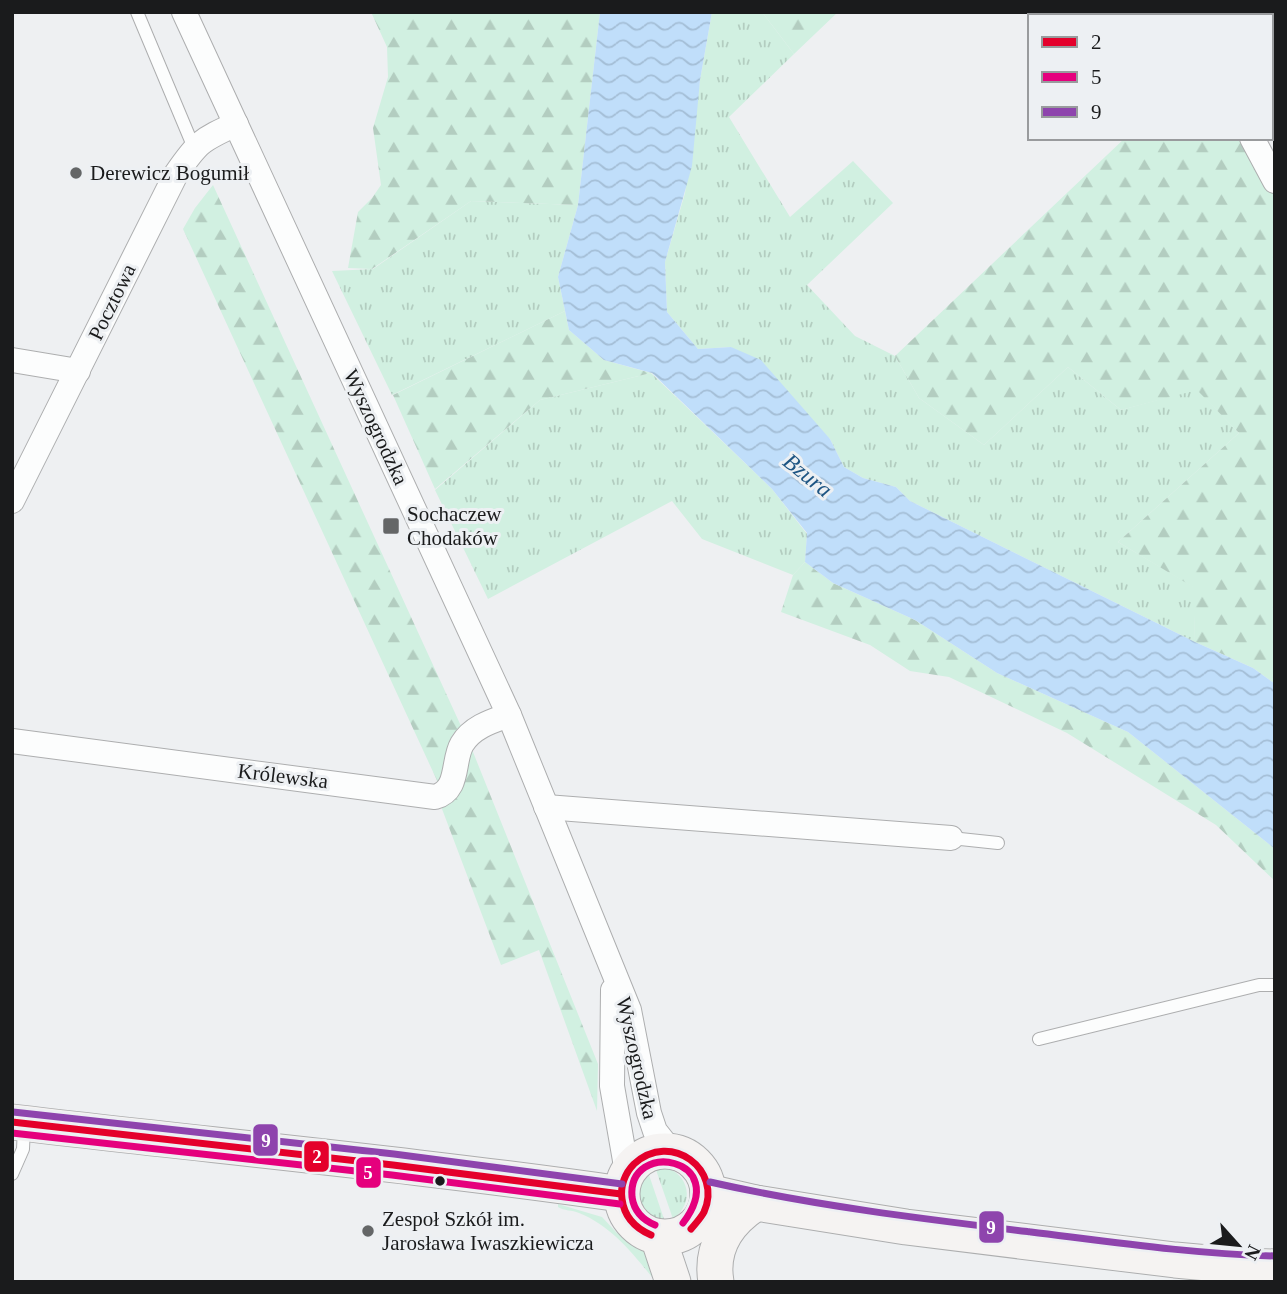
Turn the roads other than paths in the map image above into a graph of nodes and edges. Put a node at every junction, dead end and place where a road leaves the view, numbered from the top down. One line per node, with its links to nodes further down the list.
1 (137, 12): 5 (lane)
2 (184, 12): 3 (street, Wyszogrodzka)
3 (236, 124): 5 (street, Pocztowa); 10 (street, Wyszogrodzka)
4 (1253, 140): 6 (street)
5 (194, 148): 8 (street, Pocztowa)
6 (1275, 181)
7 (12, 360): 8 (street)
8 (78, 371): 9 (street, Pocztowa)
9 (12, 501)
10 (509, 715): 11 (street, Królewska); 12 (street, Wyszogrodzka)
11 (12, 741)
12 (546, 807): 13 (street); 15 (street, Wyszogrodzka)
13 (951, 838): 14 (lane)
14 (998, 843)
15 (611, 961): 19 (street, Wyszogrodzka); 21 (street, Wyszogrodzka)
16 (1275, 985): 17 (lane)
17 (1039, 1039)
18 (18, 1123): 20 (lane); 21 (main road)
19 (670, 1150): 21 (main road); 22 (main road)
20 (12, 1174)
21 (624, 1183): 24 (main road)
22 (708, 1192): 23 (main road); 24 (main road)
23 (756, 1203): 25 (main road); 27 (main road)
24 (674, 1233): 26 (main road); 27 (main road)
25 (1275, 1267)
26 (673, 1282)
27 (714, 1282)

